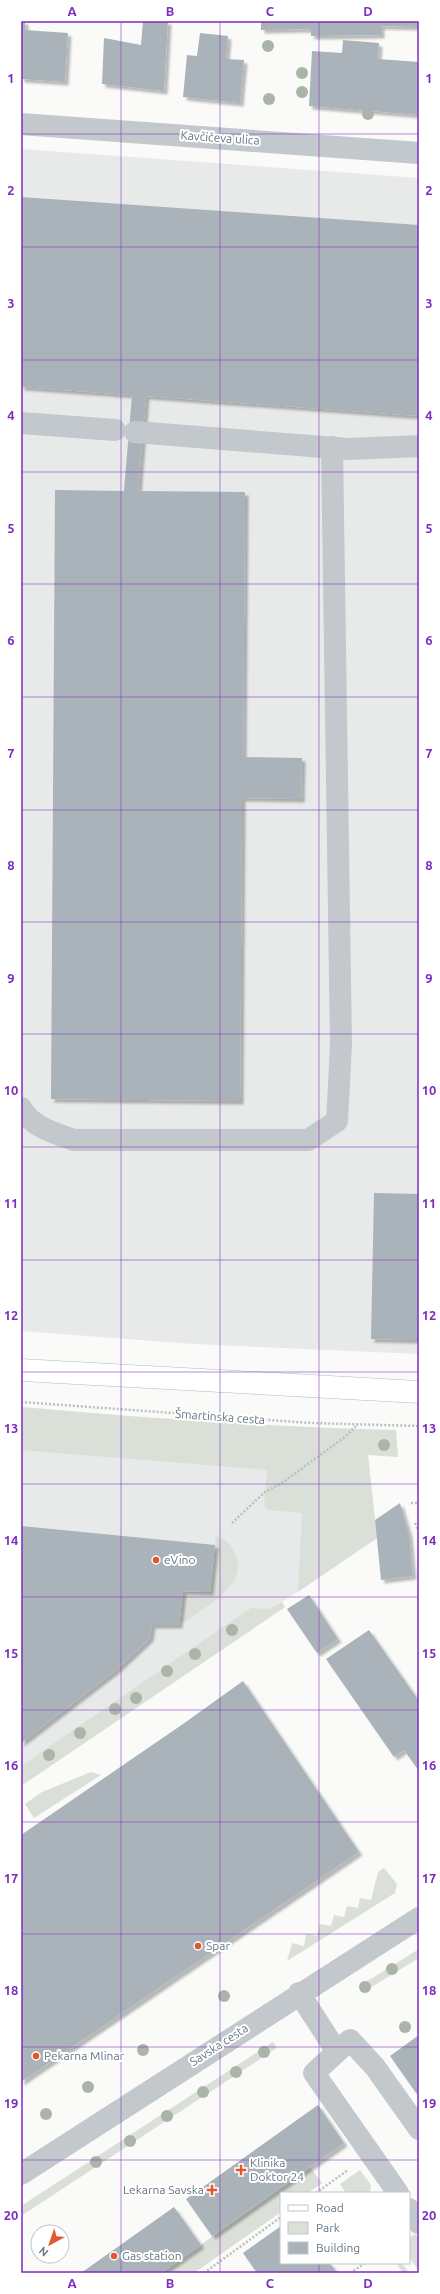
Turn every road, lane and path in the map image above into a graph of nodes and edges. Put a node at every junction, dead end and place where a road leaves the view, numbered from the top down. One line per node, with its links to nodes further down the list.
1 (21, 124): 2 (street, Kavčičeva ulica)
2 (419, 153)
3 (21, 423): 5 (street)
4 (419, 446): 5 (street)
5 (332, 447): 6 (street)
6 (21, 1108)
7 (21, 1370): 8 (main road)
8 (419, 1392)
9 (21, 1402): 10 (path, Šmartinska cesta)
10 (358, 1424): 11 (path, Šmartinska cesta); 15 (path)
11 (419, 1426)
12 (411, 1503): 13 (path)
13 (419, 1503)
14 (415, 1522): 16 (path)
15 (232, 1523)
16 (419, 1532)
17 (419, 1918): 18 (street, Savska cesta)
18 (299, 1993): 19 (street); 22 (street, Savska cesta)
19 (343, 2046): 20 (street); 24 (street)
20 (419, 2129)
21 (354, 2166): 23 (path)
22 (21, 2174)
23 (317, 2192)
24 (397, 2192)
25 (410, 2210): 27 (street)
26 (280, 2218): 29 (path)
27 (419, 2223)
28 (364, 2264): 30 (path)
29 (204, 2273)
30 (350, 2273)

